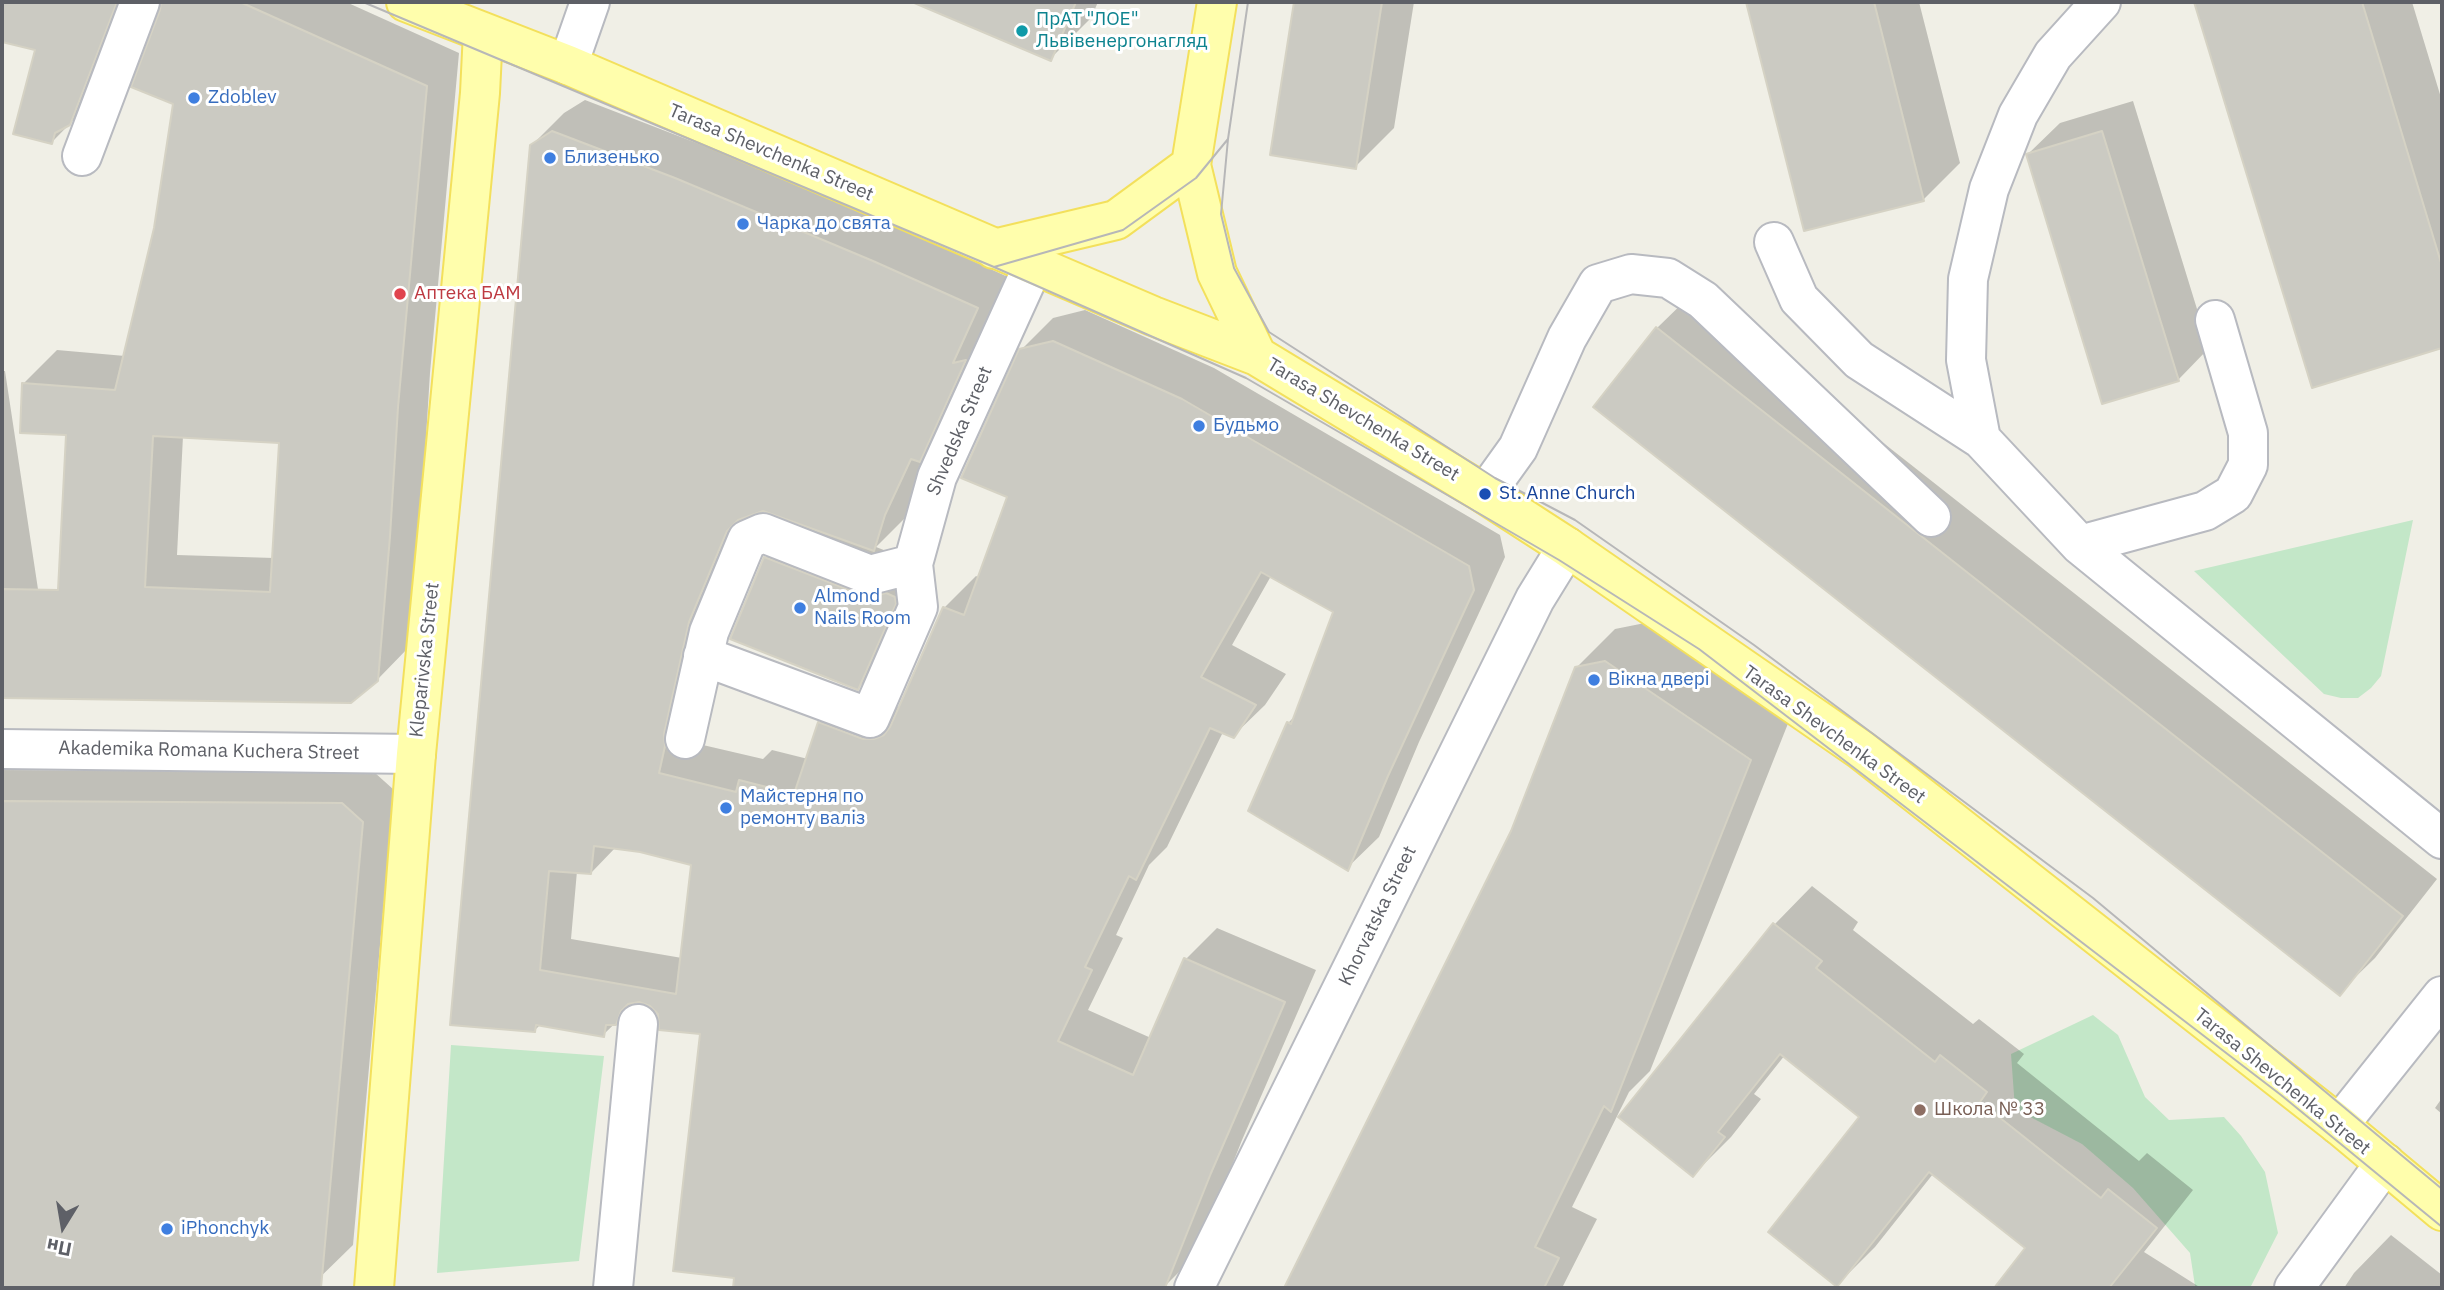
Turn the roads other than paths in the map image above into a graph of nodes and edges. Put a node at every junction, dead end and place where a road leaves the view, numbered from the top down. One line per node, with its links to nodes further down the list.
1 (140, 2): 8 (street)
2 (590, 2): 7 (street)
3 (1217, 2): 9 (main road)
4 (2101, 2): 15 (street)
5 (423, 5): 6 (main road, Tarasa Shevchenka Street)
6 (483, 32): 7 (main road, Tarasa Shevchenka Street); 24 (main road, Kleparivska Street)
7 (568, 65): 11 (main road, Tarasa Shevchenka Street)
8 (82, 156)
9 (1191, 165): 11 (main road); 14 (main road)
10 (1774, 242): 15 (street)
11 (994, 249): 12 (main road, Tarasa Shevchenka Street)
12 (1032, 266): 14 (main road, Tarasa Shevchenka Street); 20 (street, Shvedska Street)
13 (2215, 320): 18 (street)
14 (1257, 355): 16 (main road, Tarasa Shevchenka Street)
15 (1980, 439): 18 (street)
16 (1485, 494): 17 (street); 19 (main road, Tarasa Shevchenka Street)
17 (1931, 517)
18 (2080, 545): 25 (street)
19 (1567, 547): 28 (main road, Tarasa Shevchenka Street); 33 (street, Khorvatska Street)
20 (913, 564): 21 (street); 21 (street, Shvedska Street)
21 (703, 656): 22 (street)
22 (685, 739)
23 (2, 749): 24 (street, Akademika Romana Kuchera Street)
24 (416, 754): 31 (main road, Kleparivska Street)
25 (2442, 839)
26 (2442, 996): 28 (street)
27 (638, 1024): 32 (street)
28 (2339, 1125): 29 (main road, Tarasa Shevchenka Street)
29 (2385, 1163): 30 (main road, Tarasa Shevchenka Street); 34 (street)
30 (2442, 1211)
31 (374, 1288)
32 (614, 1288)
33 (1194, 1288)
34 (2294, 1288)

